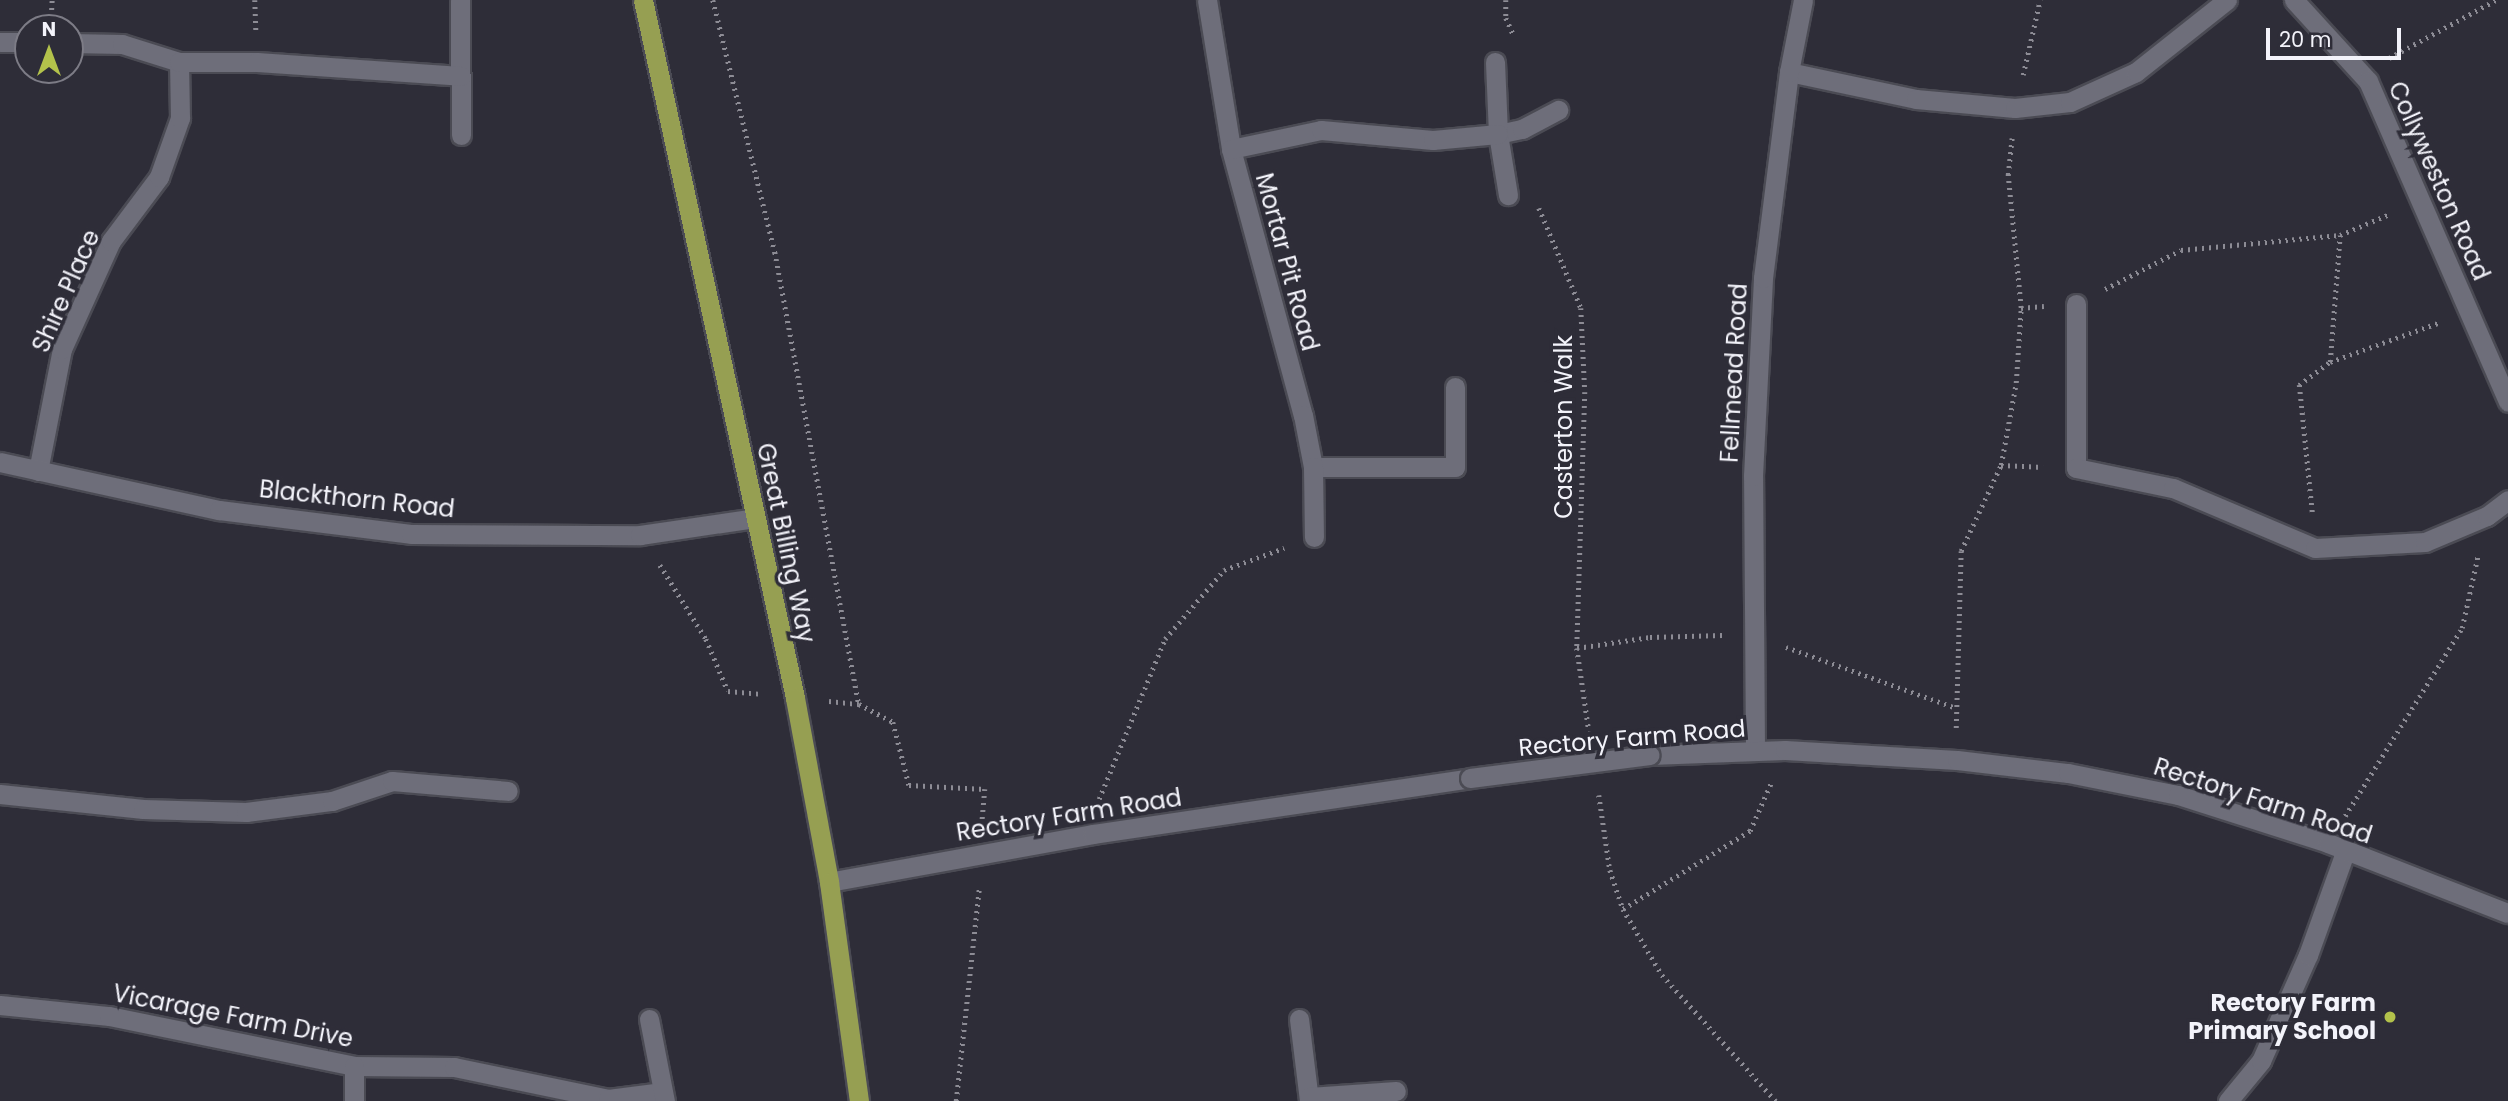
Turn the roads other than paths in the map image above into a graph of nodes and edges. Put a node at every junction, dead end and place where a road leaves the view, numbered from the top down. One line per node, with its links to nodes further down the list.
1 (460, 0): 11 (street)
2 (643, 0): 24 (main road, Great Billing Way)
3 (1208, 0): 15 (street, Mortar Pit Road)
4 (1803, 0): 10 (street, Fellmead Road)
5 (2227, 0): 10 (street)
6 (2294, 0): 19 (street, Collyweston Road)
7 (84, 43): 8 (street)
8 (179, 62): 11 (street); 22 (street, Shire Place)
9 (1495, 62): 13 (street)
10 (1789, 72): 26 (street, Fellmead Road)
11 (461, 76): 14 (street)
12 (1558, 110): 13 (street)
13 (1498, 134): 15 (street); 16 (street)
14 (461, 135)
15 (1231, 149): 21 (street, Mortar Pit Road)
16 (1508, 195)
17 (2076, 304): 23 (street)
18 (1455, 387): 21 (street)
19 (2508, 402)
20 (0, 462): 22 (street, Blackthorn Road)
21 (1313, 467): 25 (street, Mortar Pit Road)
22 (38, 471): 24 (street, Blackthorn Road)
23 (2508, 500)
24 (755, 518): 30 (main road, Great Billing Way)
25 (1314, 537)
26 (1755, 751): 29 (street, Rectory Farm Road); 30 (street, Rectory Farm Road, bridge)
27 (508, 791): 28 (street)
28 (0, 794)
29 (2336, 848): 31 (street, Rectory Farm Road); 41 (street)
30 (829, 882): 40 (main road, Great Billing Way)
31 (2508, 914)
32 (0, 1005): 35 (street, Vicarage Farm Drive)
33 (649, 1018): 37 (street)
34 (1299, 1018): 38 (street)
35 (354, 1066): 37 (street, Vicarage Farm Drive); 39 (street)
36 (1396, 1091): 38 (street)
37 (664, 1097)
38 (1309, 1099)
39 (354, 1101)
40 (859, 1101)
41 (2228, 1101)

